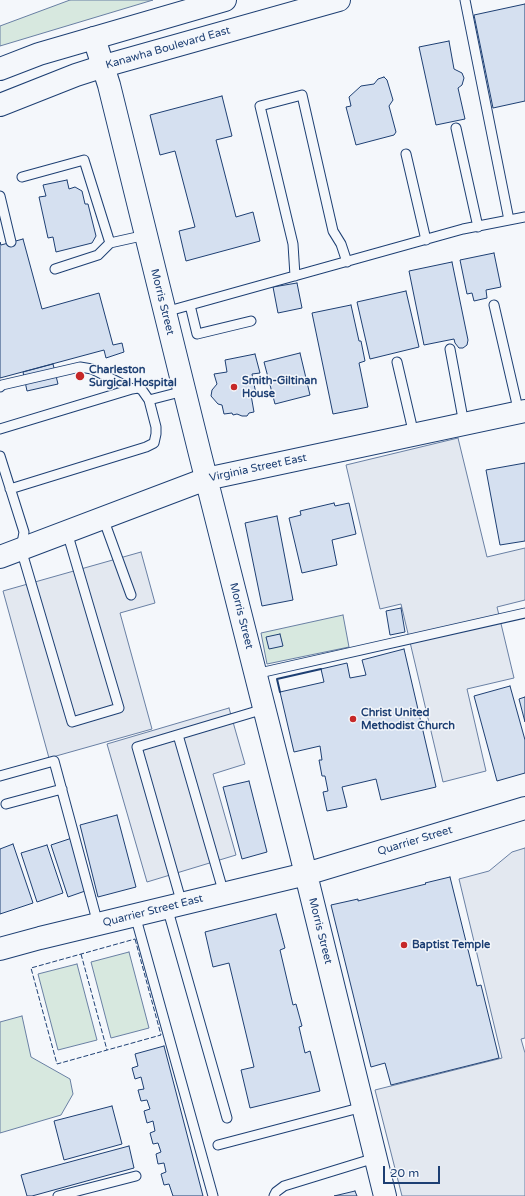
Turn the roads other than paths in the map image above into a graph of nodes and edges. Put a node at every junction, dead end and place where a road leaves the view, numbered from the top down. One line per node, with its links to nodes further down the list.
1 (226, 0): 4 (main road)
2 (339, 0): 5 (main road, Kanawha Boulevard East)
3 (465, 0): 13 (lane)
4 (94, 38): 5 (main road, Morris Street); 6 (main road)
5 (104, 66): 7 (main road, Kanawha Boulevard East); 15 (main road, Morris Street)
6 (0, 69)
7 (0, 104)
8 (456, 128): 14 (lane)
9 (406, 154): 16 (lane)
10 (22, 177): 18 (lane)
11 (0, 196): 17 (lane)
12 (525, 217): 13 (lane)
13 (509, 220): 14 (lane)
14 (478, 227): 16 (lane)
15 (146, 235): 18 (lane); 24 (main road, Morris Street)
16 (426, 240): 19 (lane)
17 (11, 242)
18 (110, 243): 20 (lane)
19 (347, 262): 21 (lane); 21 (lane)
20 (55, 269)
21 (295, 276): 22 (lane)
22 (190, 305): 24 (lane); 25 (lane)
23 (494, 305): 32 (lane)
24 (165, 312): 30 (main road, Morris Street)
25 (251, 321)
26 (450, 349): 33 (lane)
27 (397, 362): 35 (lane)
28 (0, 387): 29 (lane)
29 (132, 389): 31 (lane); 34 (lane)
30 (184, 391): 31 (lane); 37 (main road, Morris Street)
31 (149, 400): 38 (lane)
32 (522, 412): 33 (main road, Virginia Street East)
33 (464, 424): 35 (main road, Virginia Street East)
34 (0, 429)
35 (414, 435): 37 (main road, Virginia Street East)
36 (0, 456): 38 (lane)
37 (206, 479): 39 (main road, Virginia Street East); 45 (main road, Morris Street)
38 (10, 489): 41 (lane)
39 (103, 518): 40 (main road, Virginia Street East); 43 (lane)
40 (67, 532): 41 (main road, Virginia Street East); 41 (lane)
41 (21, 549): 42 (main road, Virginia Street East)
42 (0, 557)
43 (131, 595)
44 (525, 613): 45 (lane)
45 (255, 674): 46 (main road, Morris Street)
46 (264, 709): 47 (lane); 52 (main road, Morris Street)
47 (178, 735): 53 (lane); 54 (lane)
48 (0, 776): 49 (lane)
49 (62, 789): 50 (lane); 56 (lane)
50 (6, 804)
51 (525, 808): 52 (main road, Quarrier Street)
52 (306, 874): 53 (main road, Quarrier Street East); 58 (main road, Morris Street)
53 (224, 894): 54 (main road, Quarrier Street East)
54 (175, 905): 55 (main road, Quarrier Street East); 59 (lane)
55 (135, 915): 56 (main road, Quarrier Street East); 64 (lane)
56 (98, 924): 57 (main road, Quarrier Street East)
57 (0, 949)
58 (363, 1107): 60 (lane); 61 (main road, Morris Street)
59 (226, 1118)
60 (218, 1145)
61 (375, 1158): 65 (lane); 66 (main road, Morris Street)
62 (136, 1176): 63 (lane)
63 (58, 1196)
64 (213, 1196)
65 (274, 1196)
66 (385, 1196)

